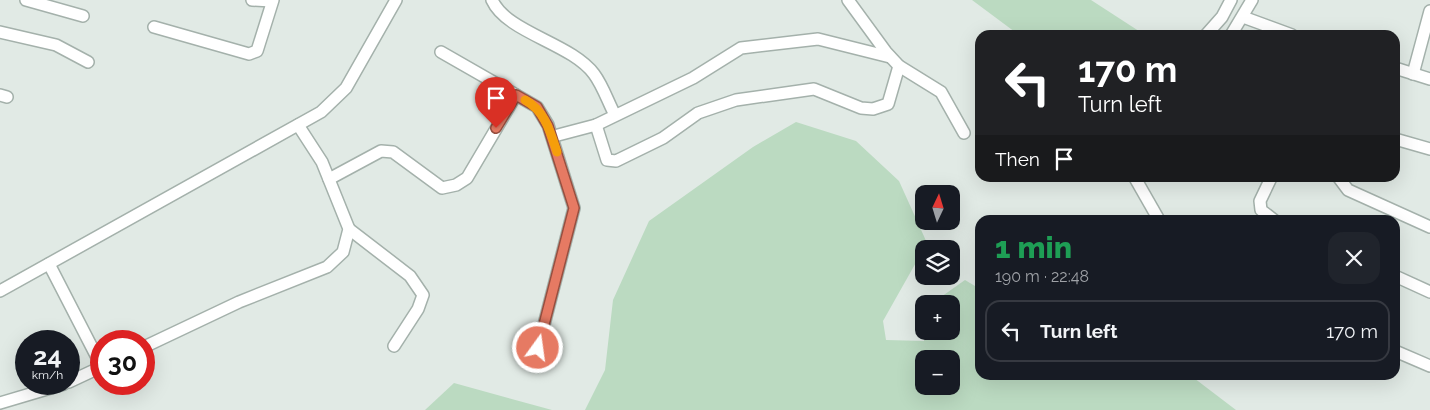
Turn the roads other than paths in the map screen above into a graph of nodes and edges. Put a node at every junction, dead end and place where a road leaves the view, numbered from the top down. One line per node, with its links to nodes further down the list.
1 (26, 0): 10 (street)
2 (252, 0): 8 (street)
3 (396, 0): 26 (street)
4 (492, 0): 25 (street)
5 (848, 0): 18 (street)
6 (1231, 0): 13 (street)
7 (1252, 0): 11 (street)
8 (273, 1): 12 (street)
9 (1430, 11): 22 (street)
10 (83, 16)
11 (1243, 17): 14 (street); 15 (street)
12 (154, 28)
13 (1210, 30)
14 (1234, 30)
15 (1278, 30)
16 (0, 32): 19 (street)
17 (441, 52): 24 (street)
18 (890, 57): 20 (street); 25 (street)
19 (88, 62)
20 (900, 66): 27 (street); 28 (street)
21 (1400, 70): 22 (street)
22 (1412, 74): 23 (street)
23 (1430, 79)
24 (516, 95): 32 (street); 47 (street)
25 (615, 115): 27 (street)
26 (298, 125): 32 (street); 40 (street)
27 (596, 125): 29 (street)
28 (964, 133)
29 (558, 135)
30 (1400, 140): 31 (street)
31 (1430, 149)
32 (329, 179): 39 (street)
33 (1136, 182): 36 (street)
34 (1269, 182): 37 (street)
35 (1342, 182): 38 (street)
36 (1156, 215)
37 (1268, 215)
38 (1430, 227)
39 (349, 229): 44 (street); 46 (street)
40 (49, 264): 42 (street); 45 (street)
41 (1400, 278): 43 (street)
42 (0, 291)
43 (1430, 292)
44 (155, 342)
45 (90, 344)
46 (394, 346)
47 (538, 348)
48 (1400, 353): 49 (street)
49 (1430, 366)
50 (27, 395): 51 (street)
51 (0, 403)

